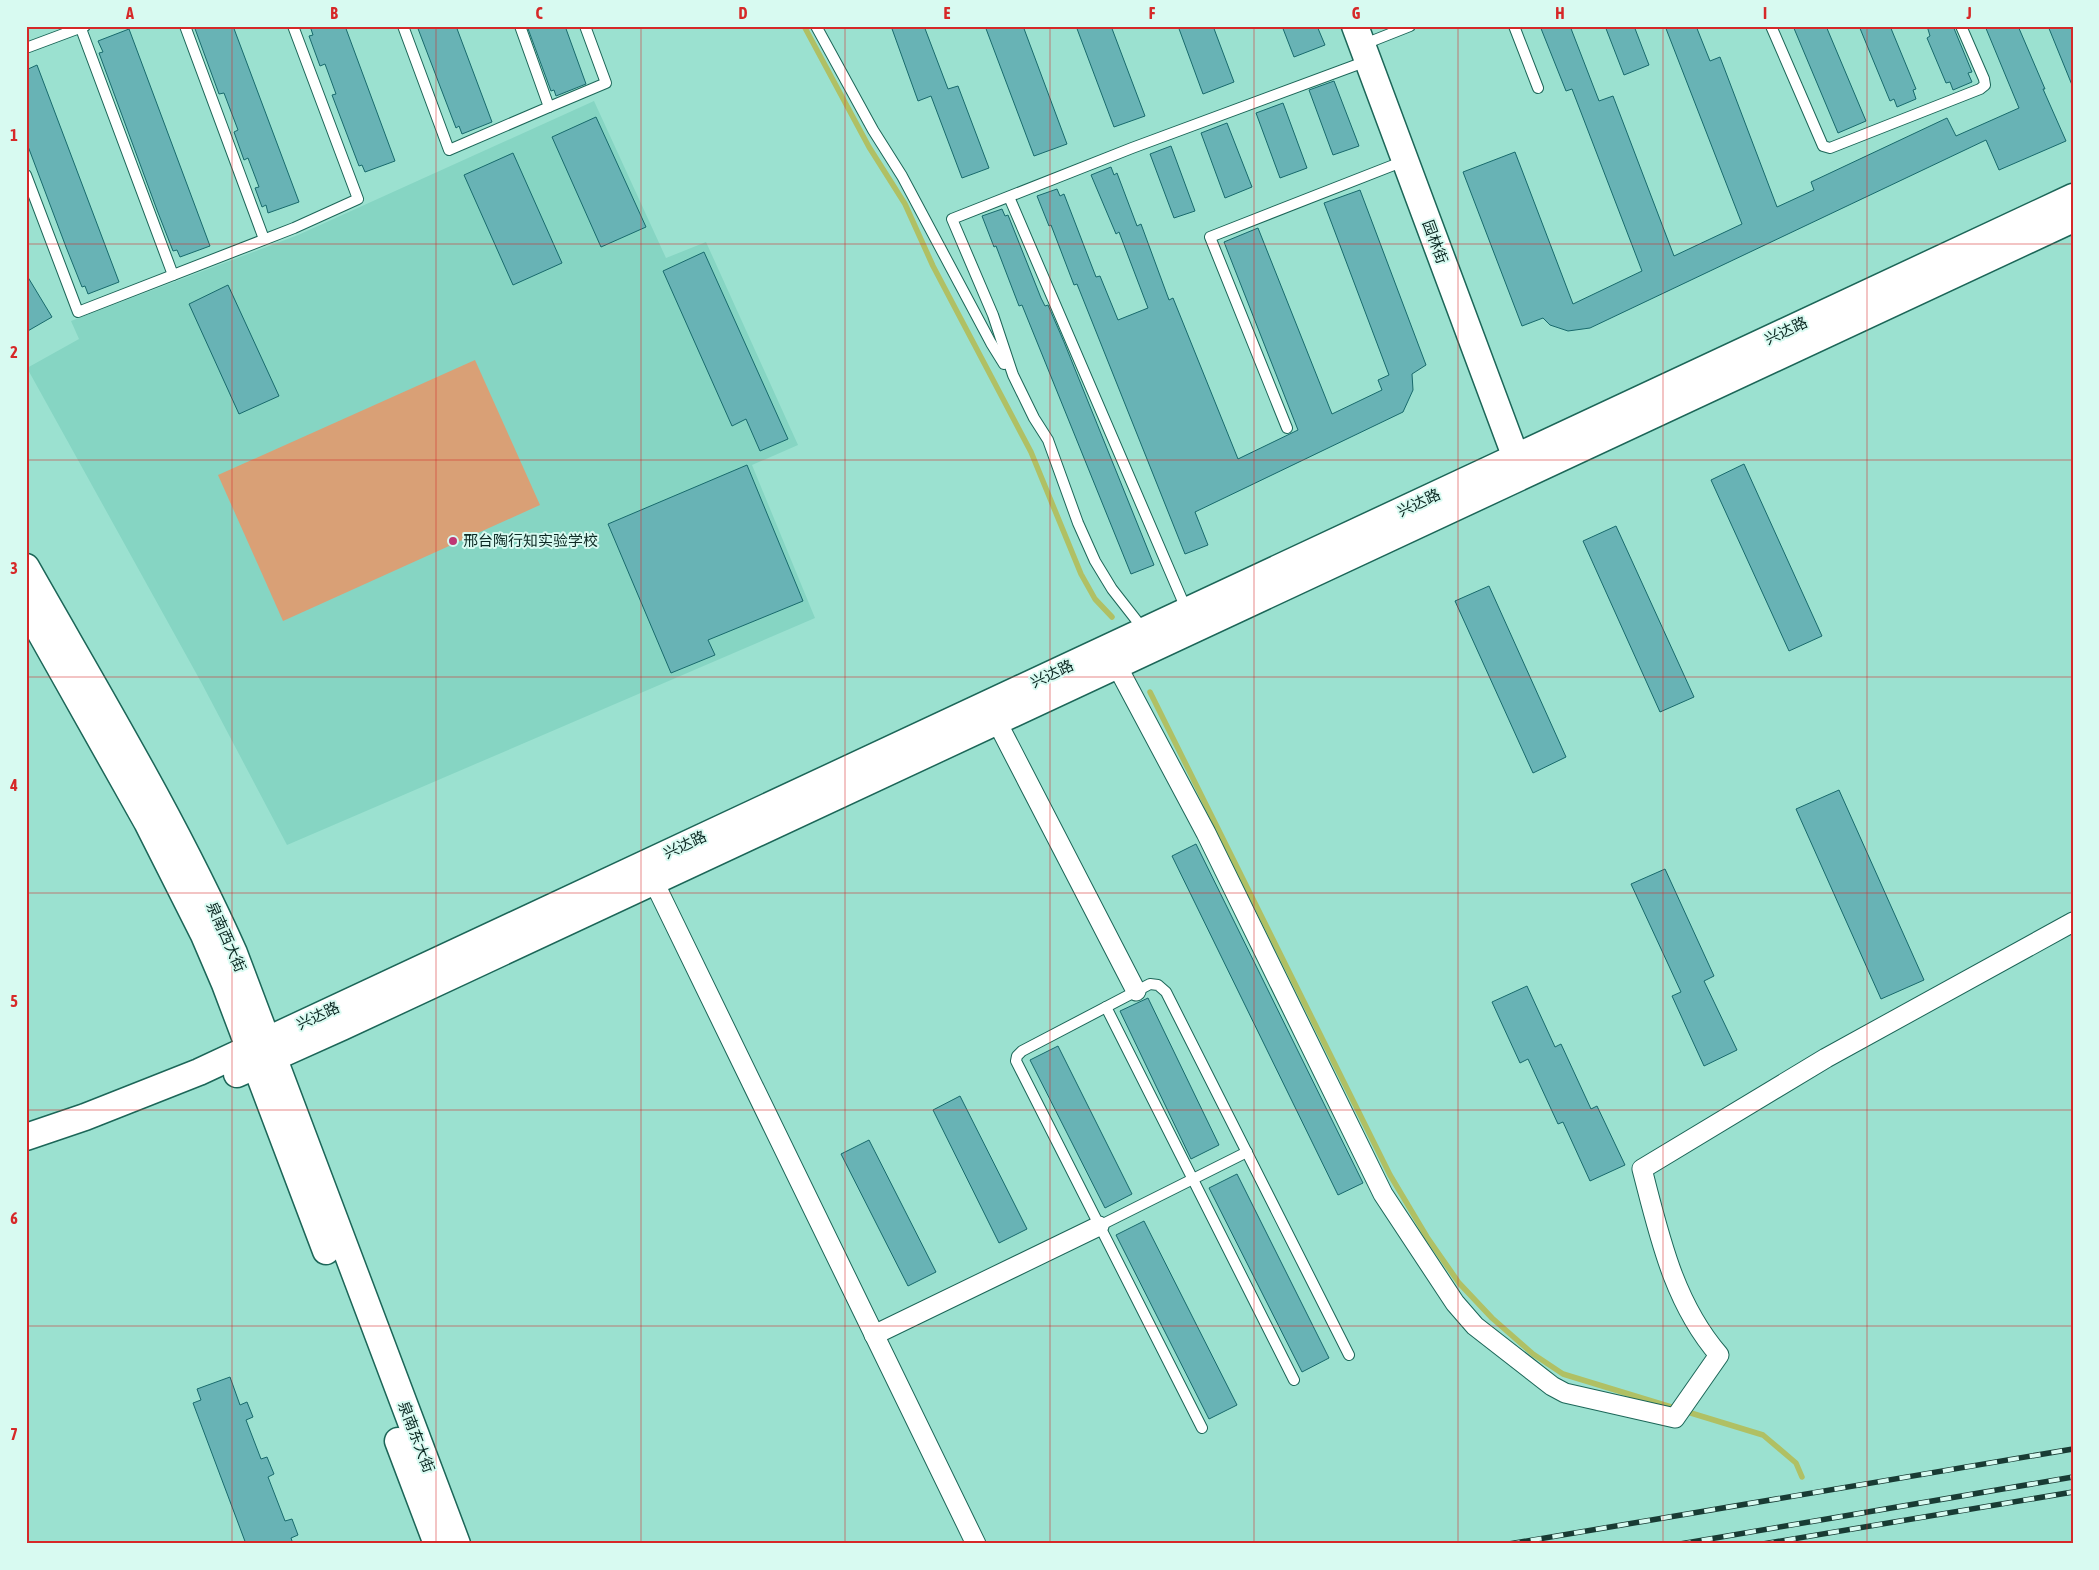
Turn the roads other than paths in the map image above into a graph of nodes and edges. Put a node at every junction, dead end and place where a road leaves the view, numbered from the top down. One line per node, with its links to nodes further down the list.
1 (185, 26): 21 (lane)
2 (294, 26): 21 (lane)
3 (403, 26): 15 (lane)
4 (520, 26): 15 (lane)
5 (585, 26): 15 (lane)
6 (816, 26): 23 (lane)
7 (1410, 26): 12 (lane)
8 (1514, 26): 14 (lane)
9 (1771, 26): 10 (lane)
10 (1961, 26)
11 (82, 27): 13 (lane); 22 (lane)
12 (1361, 44): 16 (main road, 园林街); 18 (lane)
13 (26, 48)
14 (1538, 88)
15 (549, 106)
16 (1405, 160): 24 (lane); 25 (main road, 园林街)
17 (26, 175): 22 (lane)
18 (1009, 197): 23 (lane); 28 (lane)
19 (2073, 197): 25 (main road, 兴达路)
20 (2073, 219): 30 (main road, 兴达路)
21 (264, 239): 22 (lane)
22 (173, 275)
23 (1017, 384): 29 (lane)
24 (1286, 428)
25 (1516, 458): 28 (main road, 兴达路)
26 (26, 566): 36 (main road, 泉南西大街)
27 (26, 607): 36 (main road, 泉南西大街)
28 (1187, 611): 29 (main road, 兴达路)
29 (1145, 631): 36 (main road, 兴达路)
30 (1117, 666): 31 (main road, 兴达路); 33 (street)
31 (997, 722): 32 (main road, 兴达路); 34 (street)
32 (654, 882): 36 (main road, 兴达路); 43 (street)
33 (2073, 922)
34 (1136, 991): 35 (lane); 38 (lane)
35 (1106, 1007): 40 (lane); 41 (lane)
36 (261, 1053): 37 (main road, 兴达路); 39 (main road, 兴达路); 42 (main road, 泉南西大街)
37 (26, 1137)
38 (1247, 1152): 40 (lane); 44 (lane)
39 (26, 1155)
40 (1193, 1179): 41 (lane); 45 (lane)
41 (1098, 1226): 43 (street); 46 (lane)
42 (367, 1332): 47 (main road, 泉南东大街); 48 (main road, 泉南东大街)
43 (874, 1335): 49 (street)
44 (1349, 1355)
45 (1294, 1380)
46 (1202, 1428)
47 (436, 1544)
48 (457, 1544)
49 (976, 1544)

